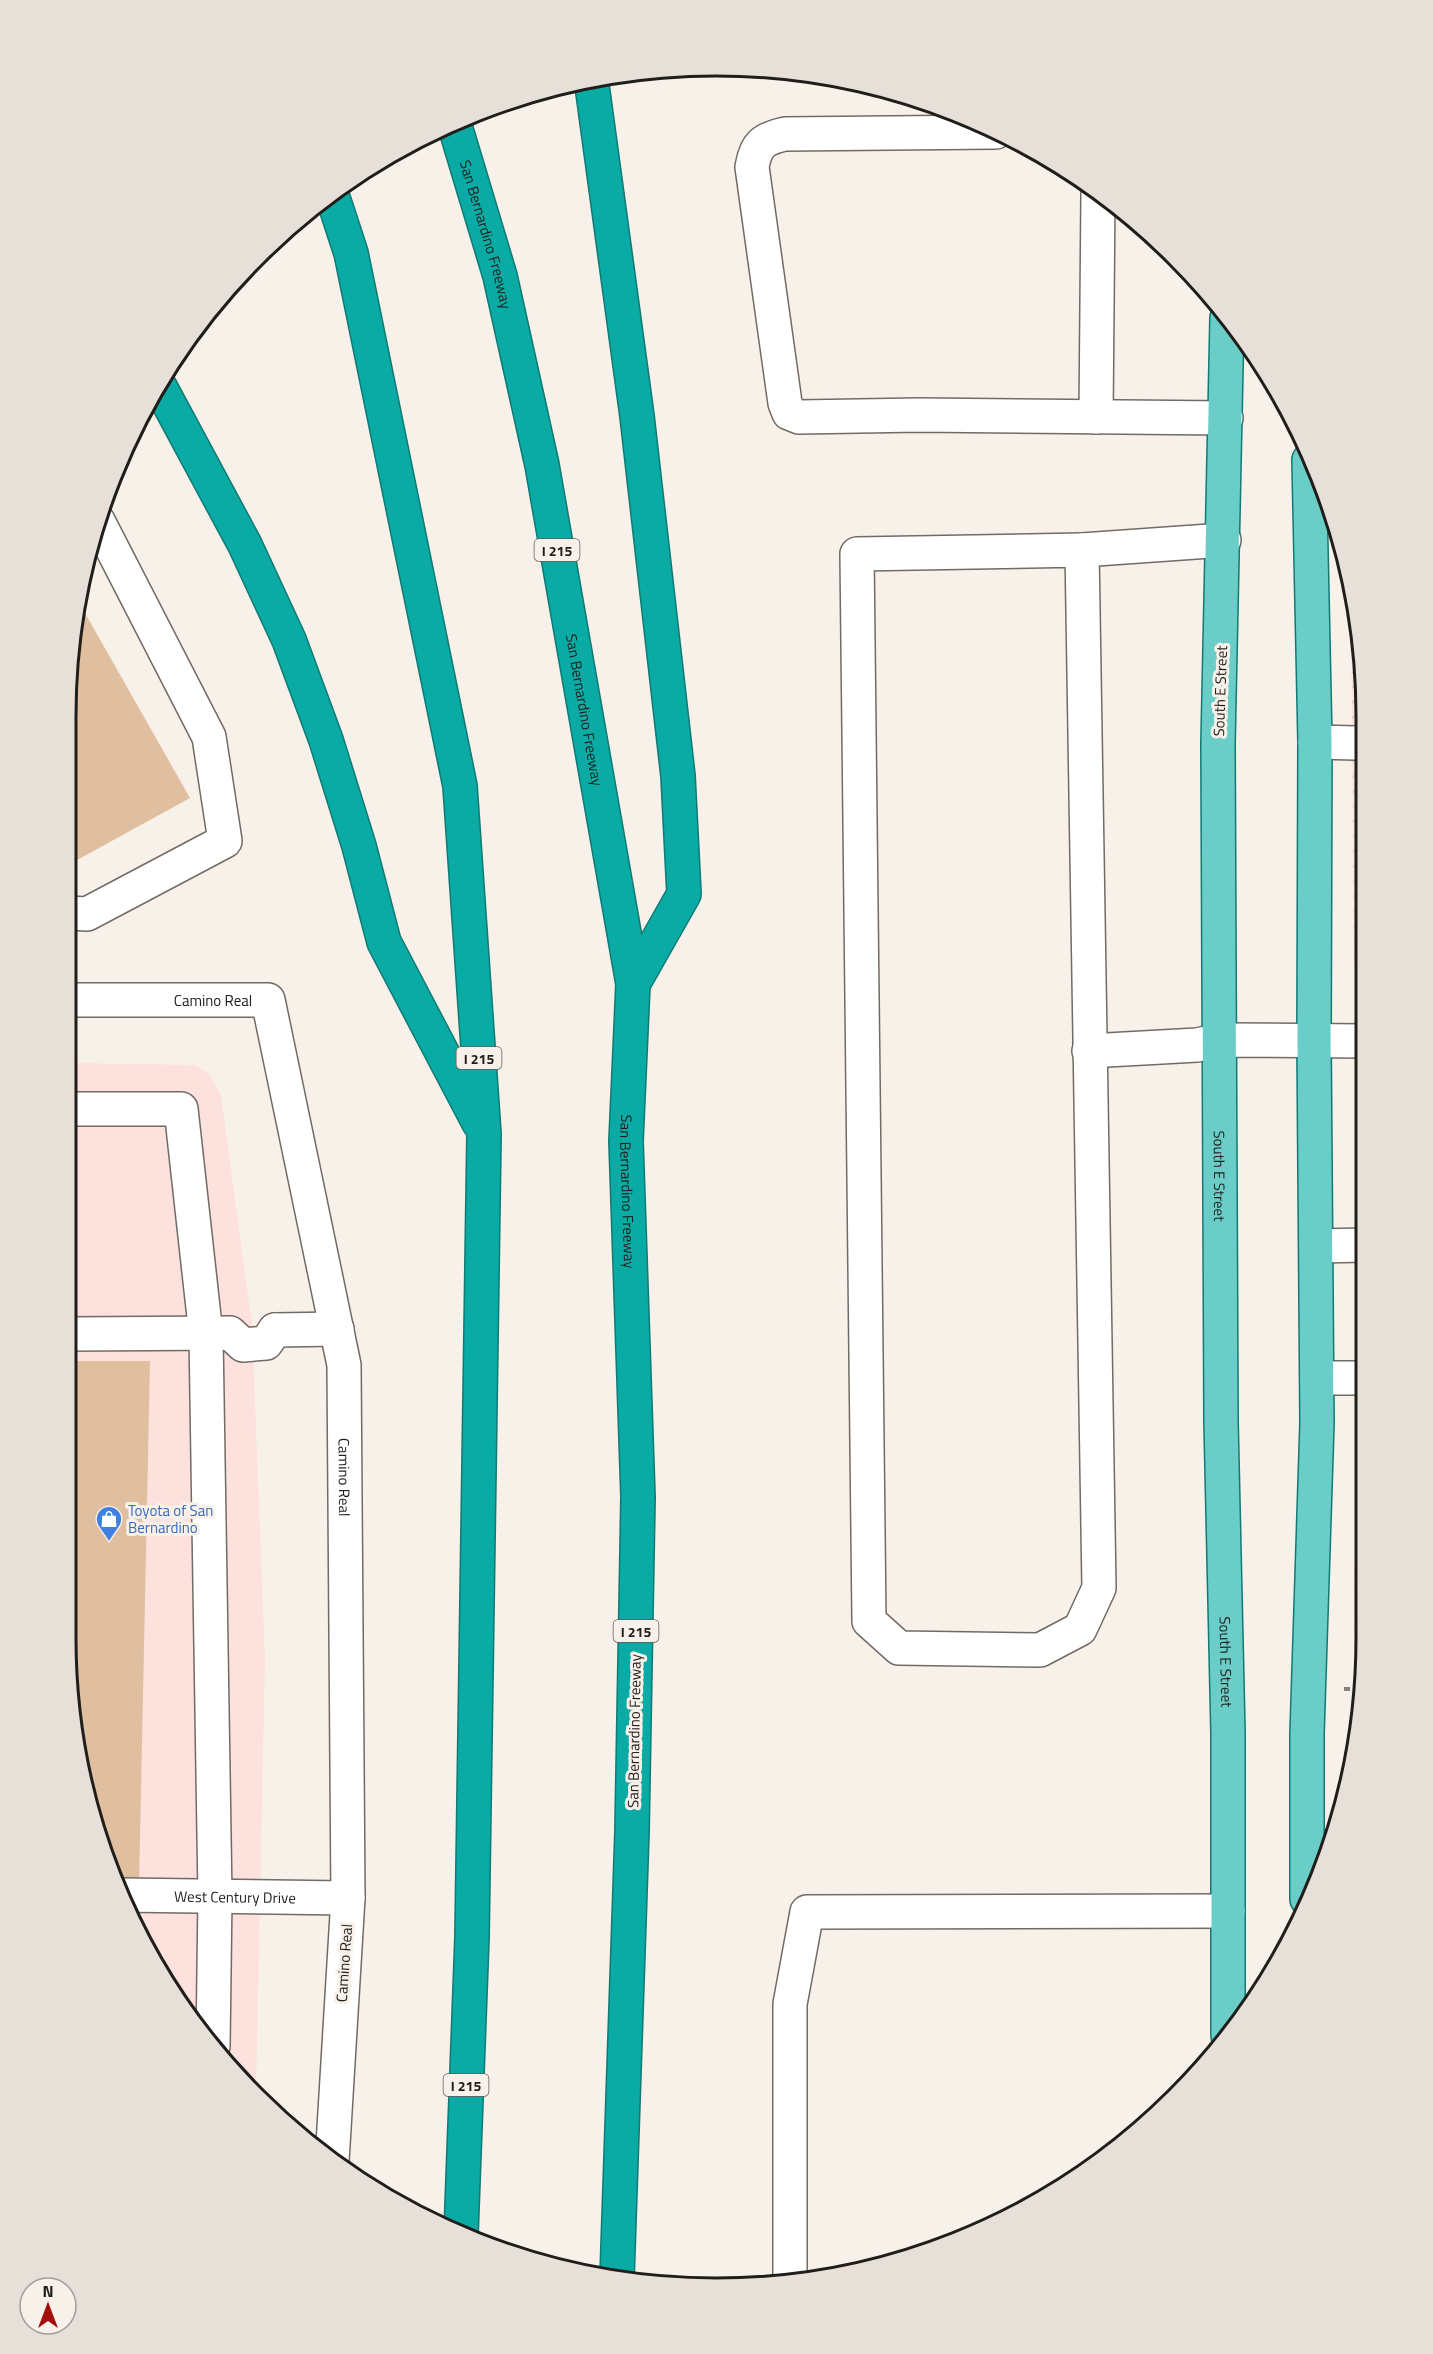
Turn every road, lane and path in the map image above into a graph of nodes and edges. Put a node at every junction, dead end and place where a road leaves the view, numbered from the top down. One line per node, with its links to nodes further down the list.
1 (592, 89): 17 (highway)
2 (457, 132): 17 (highway, San Bernardino Freeway / I 215)
3 (977, 132): 8 (street)
4 (335, 203): 24 (highway, I 215)
5 (1098, 203): 8 (street)
6 (1227, 331): 9 (main road, South E Street)
7 (164, 394): 24 (highway)
8 (1096, 417): 9 (street)
9 (1226, 418): 12 (main road, South E Street)
10 (1312, 483): 14 (main road)
11 (104, 532): 16 (street)
12 (1224, 540): 13 (street); 19 (main road, South E Street)
13 (1082, 550): 22 (street); 22 (street)
14 (1315, 742): 15 (street); 20 (main road)
15 (1356, 743)
16 (76, 913)
17 (633, 984): 41 (highway, San Bernardino Freeway / I 215)
18 (76, 1000): 27 (street, Camino Real)
19 (1221, 1040): 20 (street); 22 (street); 36 (main road, South E Street)
20 (1314, 1041): 21 (street); 26 (main road)
21 (1356, 1041)
22 (1089, 1051)
23 (76, 1109): 29 (street)
24 (484, 1134): 40 (highway, I 215)
25 (1356, 1245): 26 (street)
26 (1316, 1246): 30 (main road)
27 (337, 1329): 29 (street); 35 (street, Camino Real)
28 (76, 1334): 29 (street)
29 (218, 1334): 34 (street)
30 (1317, 1378): 31 (street); 32 (main road)
31 (1356, 1378)
32 (1307, 1884)
33 (131, 1895): 34 (street, West Century Drive)
34 (215, 1897): 35 (street, West Century Drive); 38 (street)
35 (348, 1898): 39 (street, Camino Real)
36 (1228, 1911): 37 (main road, South E Street); 42 (street)
37 (1228, 2022)
38 (213, 2032)
39 (333, 2149)
40 (461, 2224)
41 (617, 2269)
42 (789, 2273)

